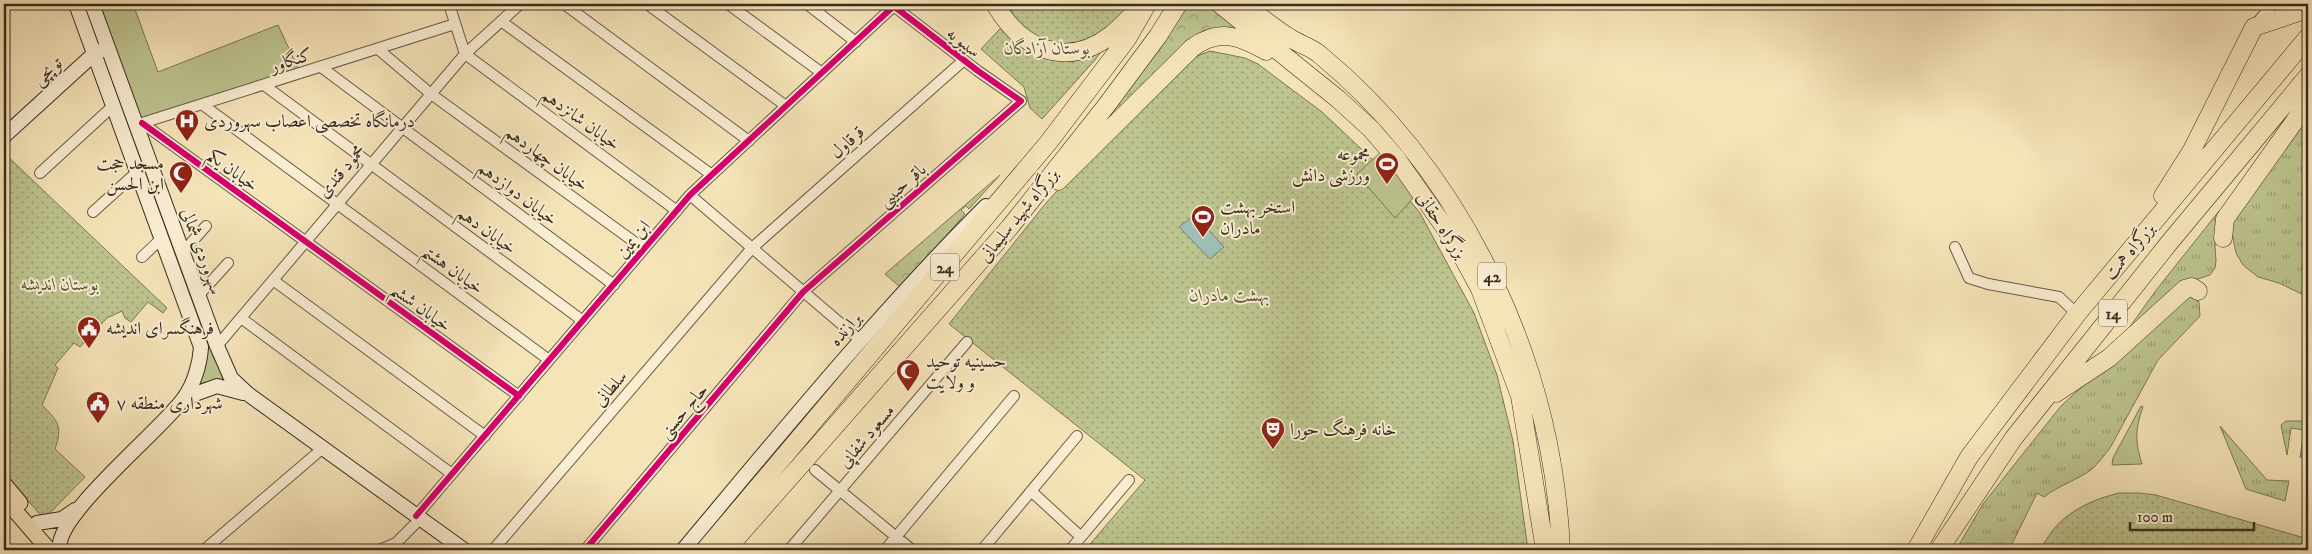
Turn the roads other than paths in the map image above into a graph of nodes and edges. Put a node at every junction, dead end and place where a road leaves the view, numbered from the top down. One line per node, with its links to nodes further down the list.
1 (76, 4): 26 (main road, سهروردی شمالی)
2 (92, 4): 23 (main road, سهروردی شمالی)
3 (449, 4): 19 (street)
4 (520, 4): 18 (street, محمود قندی)
5 (564, 4): 42 (street)
6 (647, 4): 38 (street)
7 (728, 4): 30 (street)
8 (807, 4): 22 (street)
9 (995, 4): 10 (highway)
10 (1145, 4): 43 (highway, بزرگراه شهید سلیمانی / 24)
11 (1178, 4): 53 (highway, بزرگراه شهید سلیمانی / 24)
12 (1220, 4): 31 (highway, بزرگراه حقانی / 42)
13 (1244, 4): 25 (highway, بزرگراه حقانی / 42)
14 (1265, 4): 25 (highway)
15 (2273, 4): 20 (street)
16 (2308, 4): 20 (highway)
17 (894, 5): 22 (street, ابن یمین); 28 (street, سیبویه)
18 (501, 21): 27 (street, محمود قندی); 47 (street)
19 (455, 24): 24 (street, کنگاور); 27 (street)
20 (2254, 27): 57 (highway)
21 (2308, 37): 57 (highway, بزرگراه همت / 14)
22 (856, 42): 30 (street, ابن یمین)
23 (108, 47): 26 (main road, توپچی); 39 (main road, سهروردی شمالی)
24 (378, 49): 29 (street, کنگاور); 34 (street, خیابان چهاردهم)
25 (1318, 53): 98 (highway, بزرگراه حقانی / 42)
26 (94, 54): 37 (main road, سهروردی شمالی); 41 (main road, توپچی)
27 (465, 54): 34 (street, محمود قندی); 50 (street, خیابان شانزدهم)
28 (964, 60): 35 (street, سیبویه); 59 (street, قرقاول)
29 (321, 67): 33 (street, کنگاور); 40 (street, خیابان دوازدهم)
30 (822, 73): 38 (street, ابن یمین)
31 (1313, 80): 53 (highway); 114 (highway, بزرگراه حقانی / 42)
32 (2304, 81): 54 (highway); 80 (highway, بزرگراه همت / 14)
33 (264, 85): 36 (street, کنگاور); 44 (street, خیابان دهم)
34 (431, 94): 40 (street, محمود قندی); 60 (street, خیابان چهاردهم)
35 (1021, 101): 67 (street, باقر حبیبی)
36 (204, 105): 39 (street, کنگاور); 49 (street, خیابان هشتم)
37 (113, 106): 45 (main road, سهروردی شمالی); 46 (street)
38 (786, 106): 42 (street, ابن یمین)
39 (139, 124): 56 (street, خیابان یکم); 61 (main road, سهروردی شمالی)
40 (402, 128): 44 (street, محمود قندی); 65 (street, خیابان دوازدهم)
41 (4, 136)
42 (749, 141): 47 (street, ابن یمین)
43 (1048, 143): 72 (main road, برازنده); 107 (highway, بزرگراه شهید سلیمانی / 24)
44 (371, 164): 49 (street, محمود قندی); 71 (street, خیابان دهم)
45 (137, 172): 51 (street); 55 (main road, سهروردی شمالی)
46 (40, 173)
47 (712, 176): 48 (street, ابن یمین)
48 (690, 195): 50 (street, ابن یمین); 59 (street)
49 (338, 204): 56 (street, محمود قندی); 75 (street, خیابان هشتم)
50 (677, 211): 60 (street, ابن یمین)
51 (93, 212)
52 (206, 226): 61 (street)
53 (1010, 227): 97 (highway, بزرگراه شهید سلیمانی / 24)
54 (2223, 238)
55 (161, 239): 62 (street); 79 (main road, سهروردی شمالی)
56 (305, 242): 64 (street, محمود قندی); 77 (street, خیابان ششم)
57 (2132, 246): 69 (highway, بزرگراه همت / 14)
58 (1955, 247): 69 (street)
59 (752, 248): 67 (street); 104 (street, سلطانی)
60 (644, 249): 65 (street, ابن یمین)
61 (183, 252): 68 (main road, سهروردی شمالی)
62 (142, 257)
63 (228, 263): 68 (street)
64 (273, 280): 70 (street, محمود قندی); 81 (street)
65 (614, 285): 71 (street, ابن یمین)
66 (2198, 291): 80 (highway)
67 (803, 292): 72 (street); 105 (street, حاج حسنی)
68 (198, 296): 74 (main road, سهروردی شمالی)
69 (2077, 314): 84 (highway, بزرگراه همت / 14)
70 (241, 318): 74 (street, محمود قندی); 86 (street)
71 (583, 321): 75 (street, ابن یمین)
72 (860, 340): 106 (main road, برازنده)
73 (967, 342): 89 (street, مسعود شفاپی)
74 (217, 346): 76 (main road, سهروردی شمالی)
75 (550, 360): 77 (street, ابن یمین)
76 (248, 394): 79 (main road); 83 (main road, سهروردی شمالی)
77 (519, 396): 81 (street, ابن یمین)
78 (1014, 396): 95 (street)
79 (184, 398): 92 (main road)
80 (2041, 403): 117 (highway, بزرگراه همت / 14)
81 (485, 436): 86 (street, ابن یمین)
82 (1077, 436): 90 (street)
83 (323, 448): 93 (main road, سهروردی شمالی); 101 (street)
84 (1969, 457): 115 (highway); 116 (highway, بزرگراه همت / 14)
85 (815, 470): 89 (street)
86 (452, 474): 93 (street, ابن یمین)
87 (1129, 480): 96 (street)
88 (4, 484): 94 (main road)
89 (840, 491): 95 (street); 109 (street, مسعود شفاپی)
90 (1031, 491): 96 (street); 112 (street)
91 (4, 498): 99 (main road)
92 (80, 507): 94 (main road); 100 (main road)
93 (418, 518): 102 (street, ابن یمین); 103 (main road, سهروردی شمالی)
94 (37, 523)
95 (896, 537): 110 (street); 111 (street)
96 (1081, 537): 113 (street)
97 (736, 542): 108 (highway, بزرگراه شهید سلیمانی / 24)
98 (1563, 545)
99 (49, 550)
100 (60, 550)
101 (204, 550)
102 (379, 550)
103 (464, 550)
104 (493, 550)
105 (585, 550)
106 (683, 550)
107 (705, 550)
108 (726, 550)
109 (789, 550)
110 (885, 550)
111 (912, 550)
112 (982, 550)
113 (1070, 550)
114 (1545, 550)
115 (1904, 550)
116 (1916, 550)
117 (1939, 550)

